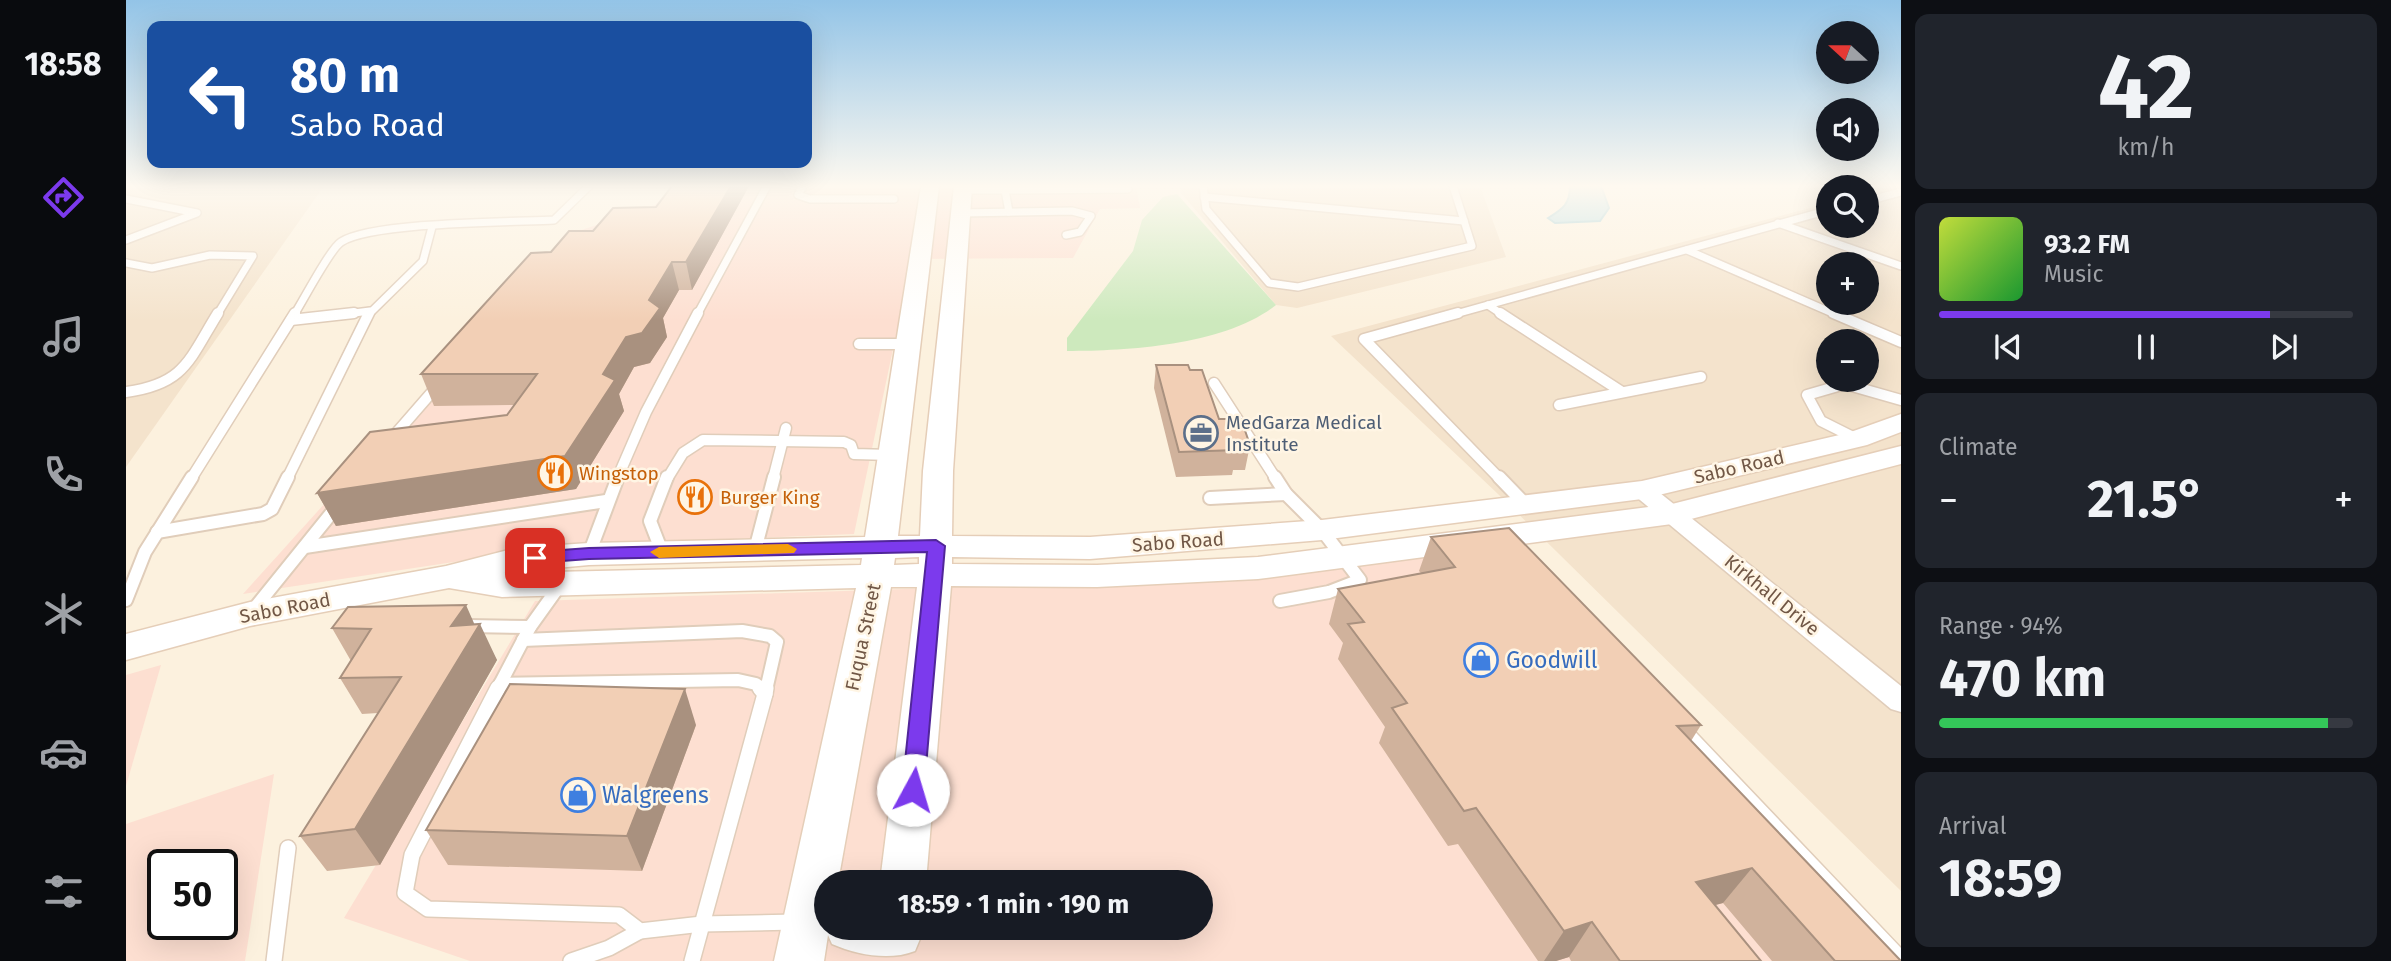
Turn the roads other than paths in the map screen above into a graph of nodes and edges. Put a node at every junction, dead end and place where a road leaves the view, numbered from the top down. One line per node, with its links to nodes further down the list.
1 (151, 231): 13 (lane)
2 (390, 231): 19 (lane)
3 (431, 231): 18 (lane)
4 (743, 231): 42 (lane)
5 (925, 231): 23 (street, Fuqua Street)
6 (959, 231): 21 (street)
7 (1081, 231): 12 (lane)
8 (1225, 231): 9 (lane)
9 (1467, 231)
10 (1752, 231): 14 (lane)
11 (1800, 231): 16 (lane)
12 (1066, 235)
13 (126, 240)
14 (1687, 250): 17 (lane); 20 (lane)
15 (126, 263): 27 (lane)
16 (1901, 266)
17 (1488, 305): 28 (lane); 43 (lane)
18 (370, 311): 19 (lane); 46 (lane)
19 (291, 320): 46 (lane)
20 (1901, 342)
21 (949, 343): 23 (street); 52 (street)
22 (859, 344): 23 (lane)
23 (911, 344): 36 (street, Fuqua Street)
24 (450, 371): 35 (lane)
25 (1702, 377): 28 (lane)
26 (1214, 383): 40 (lane)
27 (126, 392)
28 (1622, 392): 30 (lane)
29 (1901, 400): 33 (lane)
30 (1559, 405)
31 (1901, 422): 33 (street, Sabo Road)
32 (786, 428): 34 (lane)
33 (1857, 439): 37 (street); 38 (street, Sabo Road)
34 (783, 441): 36 (lane); 48 (lane); 49 (lane)
35 (389, 442)
36 (894, 455): 53 (street, Fuqua Street)
37 (1899, 458): 44 (street, Sabo Road)
38 (1642, 490): 43 (street, Sabo Road); 44 (street, Kirkhall Drive)
39 (348, 492): 47 (lane)
40 (1286, 494): 41 (lane); 45 (lane)
41 (1210, 498)
42 (606, 501): 47 (lane); 50 (lane)
43 (1526, 505): 45 (street, Sabo Road)
44 (1672, 513): 51 (street, Sabo Road); 64 (street, Kirkhall Drive)
45 (1322, 530): 51 (lane); 52 (street, Sabo Road)
46 (157, 533): 56 (lane)
47 (305, 547): 58 (lane)
48 (755, 550): 49 (street, Sabo Road); 53 (street, Sabo Road)
49 (662, 552): 50 (street, Sabo Road)
50 (589, 554): 54 (street, Sabo Road)
51 (1345, 556): 52 (street, Sabo Road); 57 (lane)
52 (936, 560): 53 (street, Sabo Road); 68 (street)
53 (878, 562): 55 (street, Sabo Road); 67 (street, Fuqua Street)
54 (446, 577): 55 (street, Sabo Road); 58 (street, Sabo Road)
55 (561, 584): 60 (lane)
56 (126, 600)
57 (1280, 601)
58 (250, 614): 61 (street, Sabo Road)
59 (452, 626): 60 (lane)
60 (527, 633): 62 (lane); 63 (lane)
61 (126, 647)
62 (500, 684): 63 (lane); 70 (lane)
63 (765, 694): 69 (lane)
64 (1901, 701)
65 (1669, 715): 72 (lane)
66 (288, 848): 73 (lane)
67 (830, 870)
68 (905, 870)
69 (702, 924): 70 (lane); 71 (lane); 75 (lane)
70 (640, 931): 74 (lane)
71 (814, 933)
72 (1901, 959)
73 (274, 961)
74 (571, 961)
75 (692, 961)

